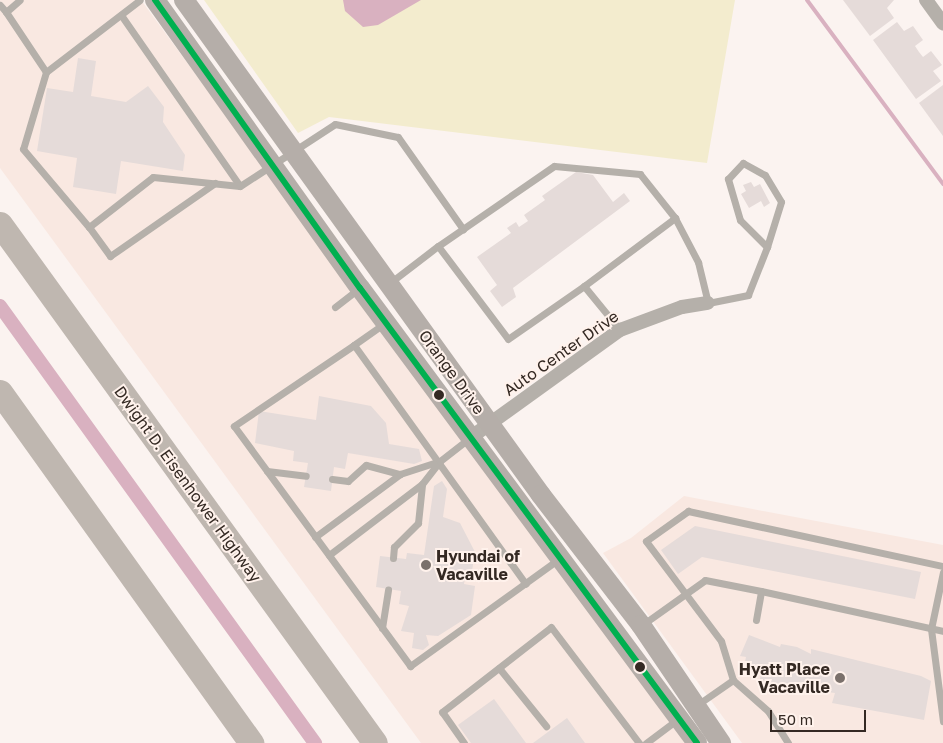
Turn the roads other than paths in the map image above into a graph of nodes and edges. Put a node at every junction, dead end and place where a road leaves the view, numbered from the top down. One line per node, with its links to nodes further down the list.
1 (20, 0): 7 (lane)
2 (140, 0): 8 (lane)
3 (155, 0): 12 (street, Orange Drive)
4 (184, 0): 11 (street, Orange Drive)
5 (926, 0): 9 (street)
6 (0, 5): 7 (lane)
7 (6, 12): 10 (lane)
8 (121, 15): 10 (lane); 14 (lane)
9 (942, 19)
10 (46, 72): 17 (lane)
11 (293, 148): 12 (lane); 18 (lane); 21 (street, Orange Drive)
12 (273, 162): 14 (lane); 23 (street, Orange Drive)
13 (215, 183): 14 (lane); 17 (lane); 17 (lane)
14 (240, 186)
15 (675, 218): 18 (lane); 22 (lane); 24 (lane)
16 (0, 224): 59 (highway, Dwight D. Eisenhower Highway)
17 (89, 227)
18 (463, 229): 19 (lane)
19 (438, 246): 21 (lane); 22 (lane)
20 (767, 247): 20 (lane); 24 (lane)
21 (388, 284): 30 (street, Orange Drive)
22 (584, 286): 27 (lane)
23 (360, 288): 25 (lane); 26 (street, Orange Drive)
24 (708, 303): 27 (street, Auto Center Drive)
25 (335, 307)
26 (385, 323): 28 (lane); 31 (street, Orange Drive)
27 (620, 330): 30 (street, Auto Center Drive)
28 (354, 346): 32 (lane); 33 (lane)
29 (0, 392): 58 (highway)
30 (490, 424): 31 (street, Auto Center Drive); 49 (street, Orange Drive)
31 (470, 438): 32 (lane); 41 (street, Orange Drive)
32 (440, 461): 34 (lane); 37 (lane); 44 (lane)
33 (267, 470): 35 (lane); 38 (lane)
34 (400, 474): 36 (lane); 38 (lane)
35 (306, 476)
36 (332, 479)
37 (422, 484): 39 (lane); 40 (lane)
38 (315, 537): 39 (lane)
39 (329, 555): 50 (lane)
40 (393, 558)
41 (559, 559): 44 (lane); 55 (street, Orange Drive)
42 (943, 566): 47 (lane)
43 (943, 572): 51 (lane)
44 (526, 584): 50 (lane)
45 (388, 589): 50 (lane)
46 (761, 591): 47 (lane); 48 (lane); 51 (lane)
47 (685, 593): 49 (lane); 54 (lane)
48 (756, 620)
49 (641, 625): 55 (street, Orange Drive)
50 (382, 628)
51 (931, 629): 52 (lane); 56 (lane)
52 (943, 631)
53 (499, 668): 57 (lane); 60 (lane); 61 (lane)
54 (733, 680): 55 (lane); 65 (lane)
55 (687, 712): 62 (lane); 63 (street, Orange Drive); 64 (street, Orange Drive)
56 (943, 721)
57 (546, 726)
58 (251, 743)
59 (376, 743)
60 (464, 743)
61 (639, 743)
62 (646, 743)
63 (697, 743)
64 (721, 743)
65 (788, 743)

